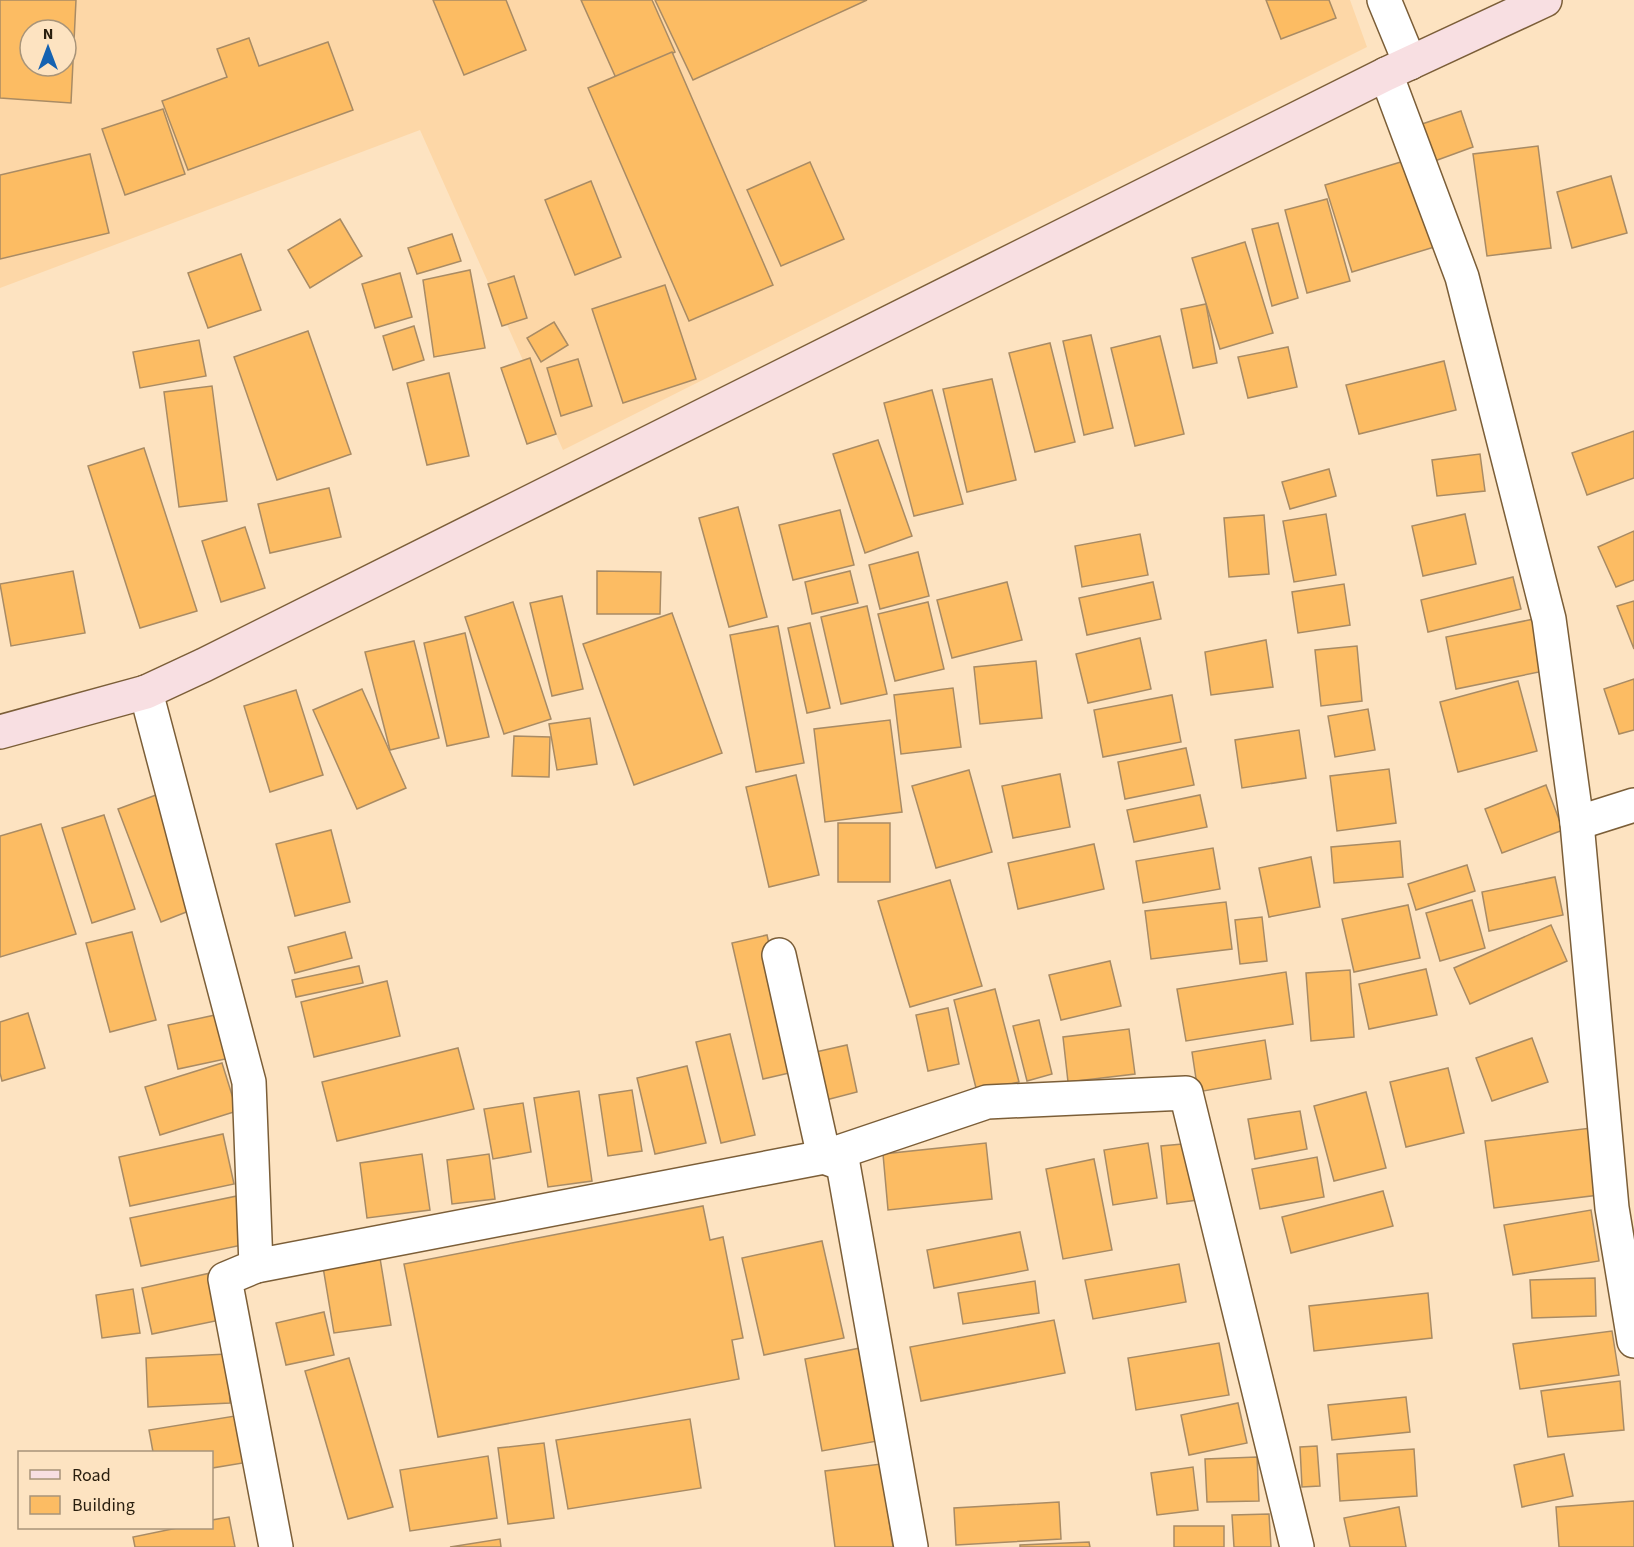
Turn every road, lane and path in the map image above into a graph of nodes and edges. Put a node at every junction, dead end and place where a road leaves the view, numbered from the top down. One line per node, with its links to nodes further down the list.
1 (1384, 0): 3 (street)
2 (1545, 0): 3 (main road)
3 (1398, 69): 4 (main road); 7 (street)
4 (146, 692): 5 (main road); 11 (street)
5 (0, 732)
6 (1634, 805): 7 (street)
7 (1577, 823): 10 (street)
8 (779, 955): 9 (street)
9 (824, 1157): 11 (street); 14 (street); 15 (street)
10 (1623, 1207): 12 (street)
11 (256, 1266): 13 (street)
12 (1634, 1341)
13 (276, 1547)
14 (911, 1547)
15 (1297, 1547)

